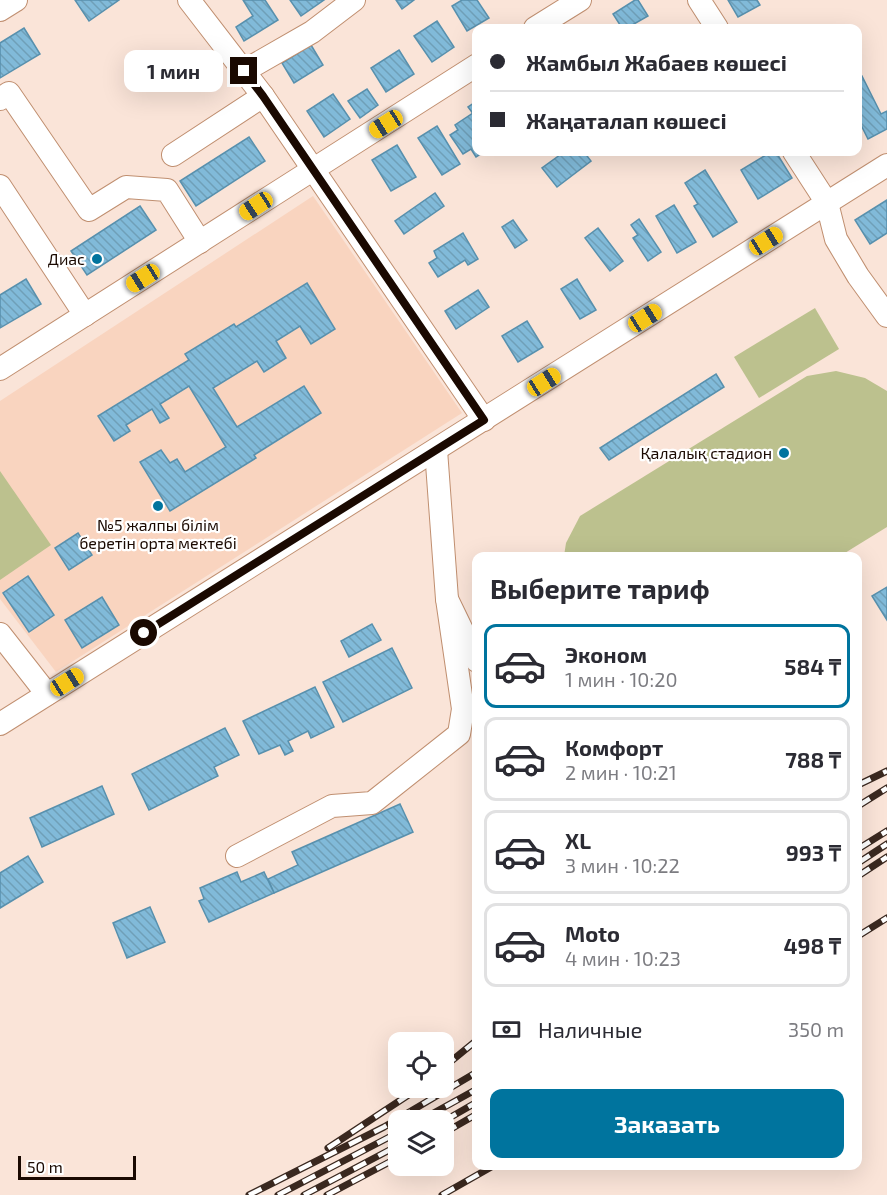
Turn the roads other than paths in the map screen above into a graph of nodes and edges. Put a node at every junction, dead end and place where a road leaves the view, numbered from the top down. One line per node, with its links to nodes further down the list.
1 (16, 0): 6 (street)
2 (189, 0): 10 (street)
3 (354, 0): 10 (street)
4 (580, 0): 7 (street)
5 (699, 0): 8 (street)
6 (0, 10)
7 (541, 24)
8 (714, 24)
9 (472, 68): 16 (street)
10 (244, 71): 11 (street)
11 (263, 96): 13 (street); 16 (street)
12 (0, 99): 19 (street)
13 (173, 154)
14 (797, 156): 18 (street)
15 (887, 165): 18 (street)
16 (313, 170): 19 (street); 23 (street)
17 (0, 186): 21 (street)
18 (827, 203): 20 (street); 23 (street)
19 (200, 242): 21 (street)
20 (886, 313)
21 (85, 315): 22 (street)
22 (0, 369)
23 (484, 420): 24 (street)
24 (436, 450): 25 (street); 28 (street)
25 (447, 599): 27 (street); 30 (street)
26 (0, 634): 28 (street)
27 (472, 651)
28 (47, 694): 29 (street)
29 (0, 724)
30 (237, 856)

